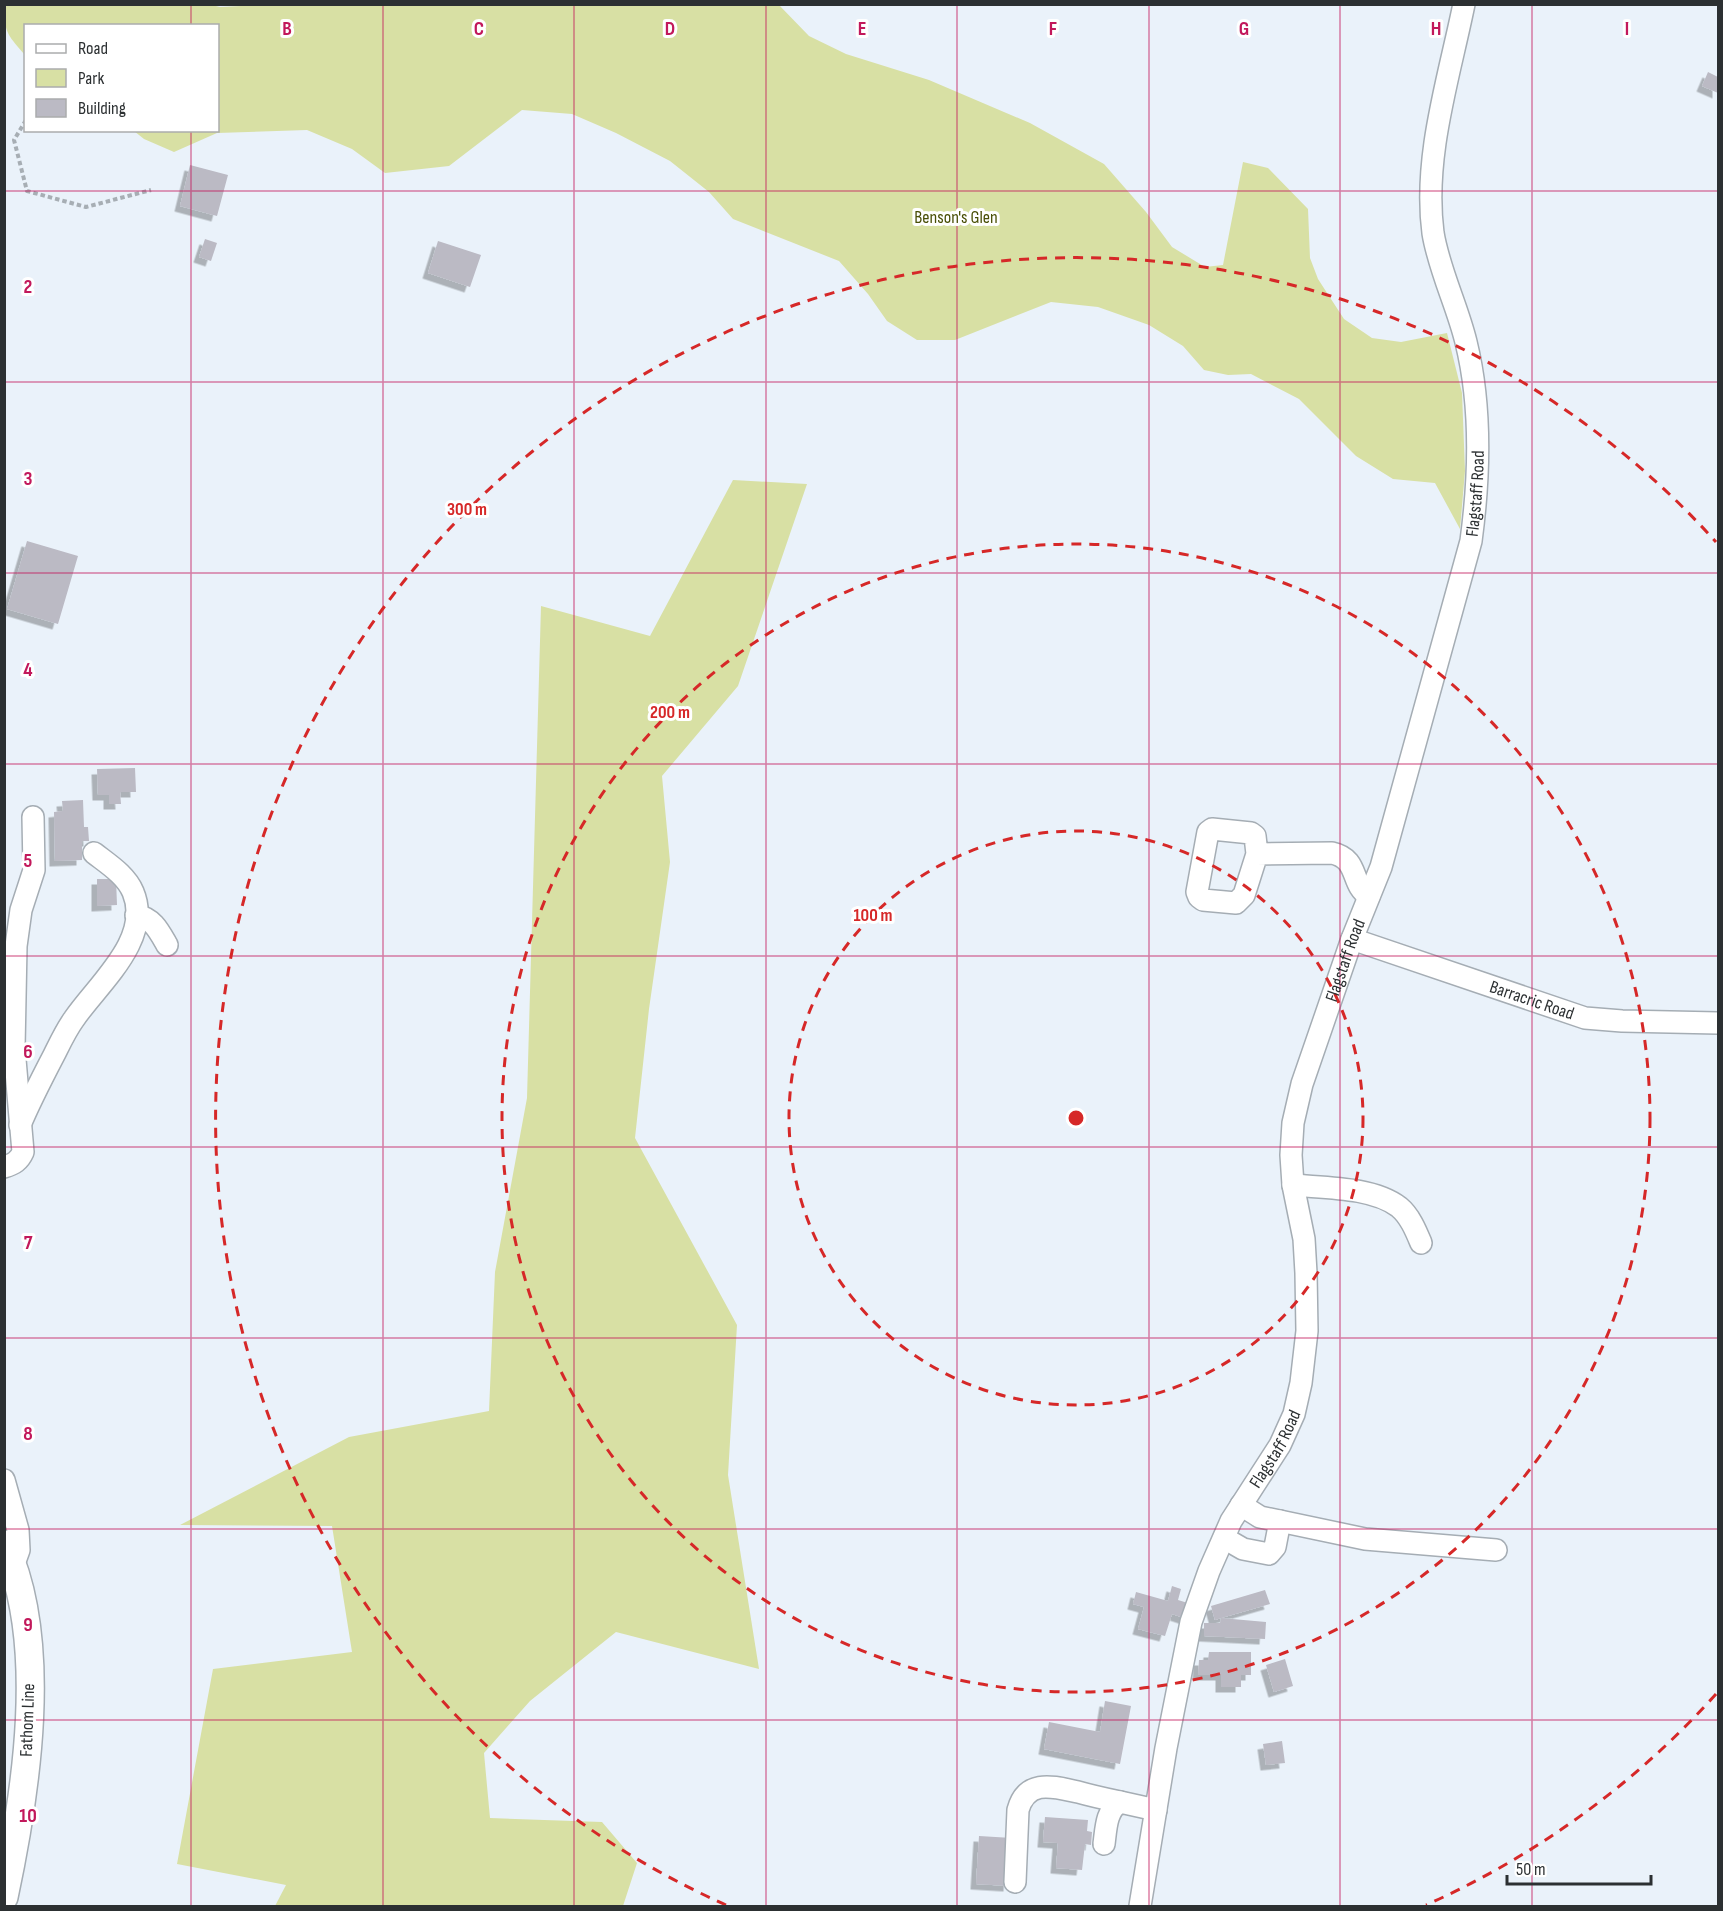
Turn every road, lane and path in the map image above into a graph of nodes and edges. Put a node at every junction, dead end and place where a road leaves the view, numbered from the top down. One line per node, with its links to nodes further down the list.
1 (1464, 4): 7 (street, Flagstaff Road)
2 (24, 123): 3 (path)
3 (152, 190)
4 (33, 817): 12 (street)
5 (94, 853): 8 (street)
6 (1257, 854): 7 (street)
7 (1369, 896): 9 (street, Flagstaff Road)
8 (136, 915): 10 (street); 12 (street)
9 (1352, 939): 11 (street, Barracric Road); 14 (street, Flagstaff Road)
10 (167, 945)
11 (1719, 1023)
12 (20, 1126): 13 (street)
13 (9, 1165)
14 (1293, 1185): 15 (street); 17 (street, Flagstaff Road)
15 (1421, 1243)
16 (4, 1480): 21 (street)
17 (1241, 1505): 18 (street); 19 (street, Flagstaff Road)
18 (1280, 1521): 19 (street); 20 (street)
19 (1224, 1538): 23 (street, Flagstaff Road)
20 (1496, 1550)
21 (9, 1554): 26 (main road, Fathom Line)
22 (1120, 1802): 23 (street); 24 (street); 25 (street)
23 (1156, 1810): 27 (street, Flagstaff Road)
24 (1104, 1844)
25 (1015, 1882)
26 (4, 1897)
27 (1140, 1906)

